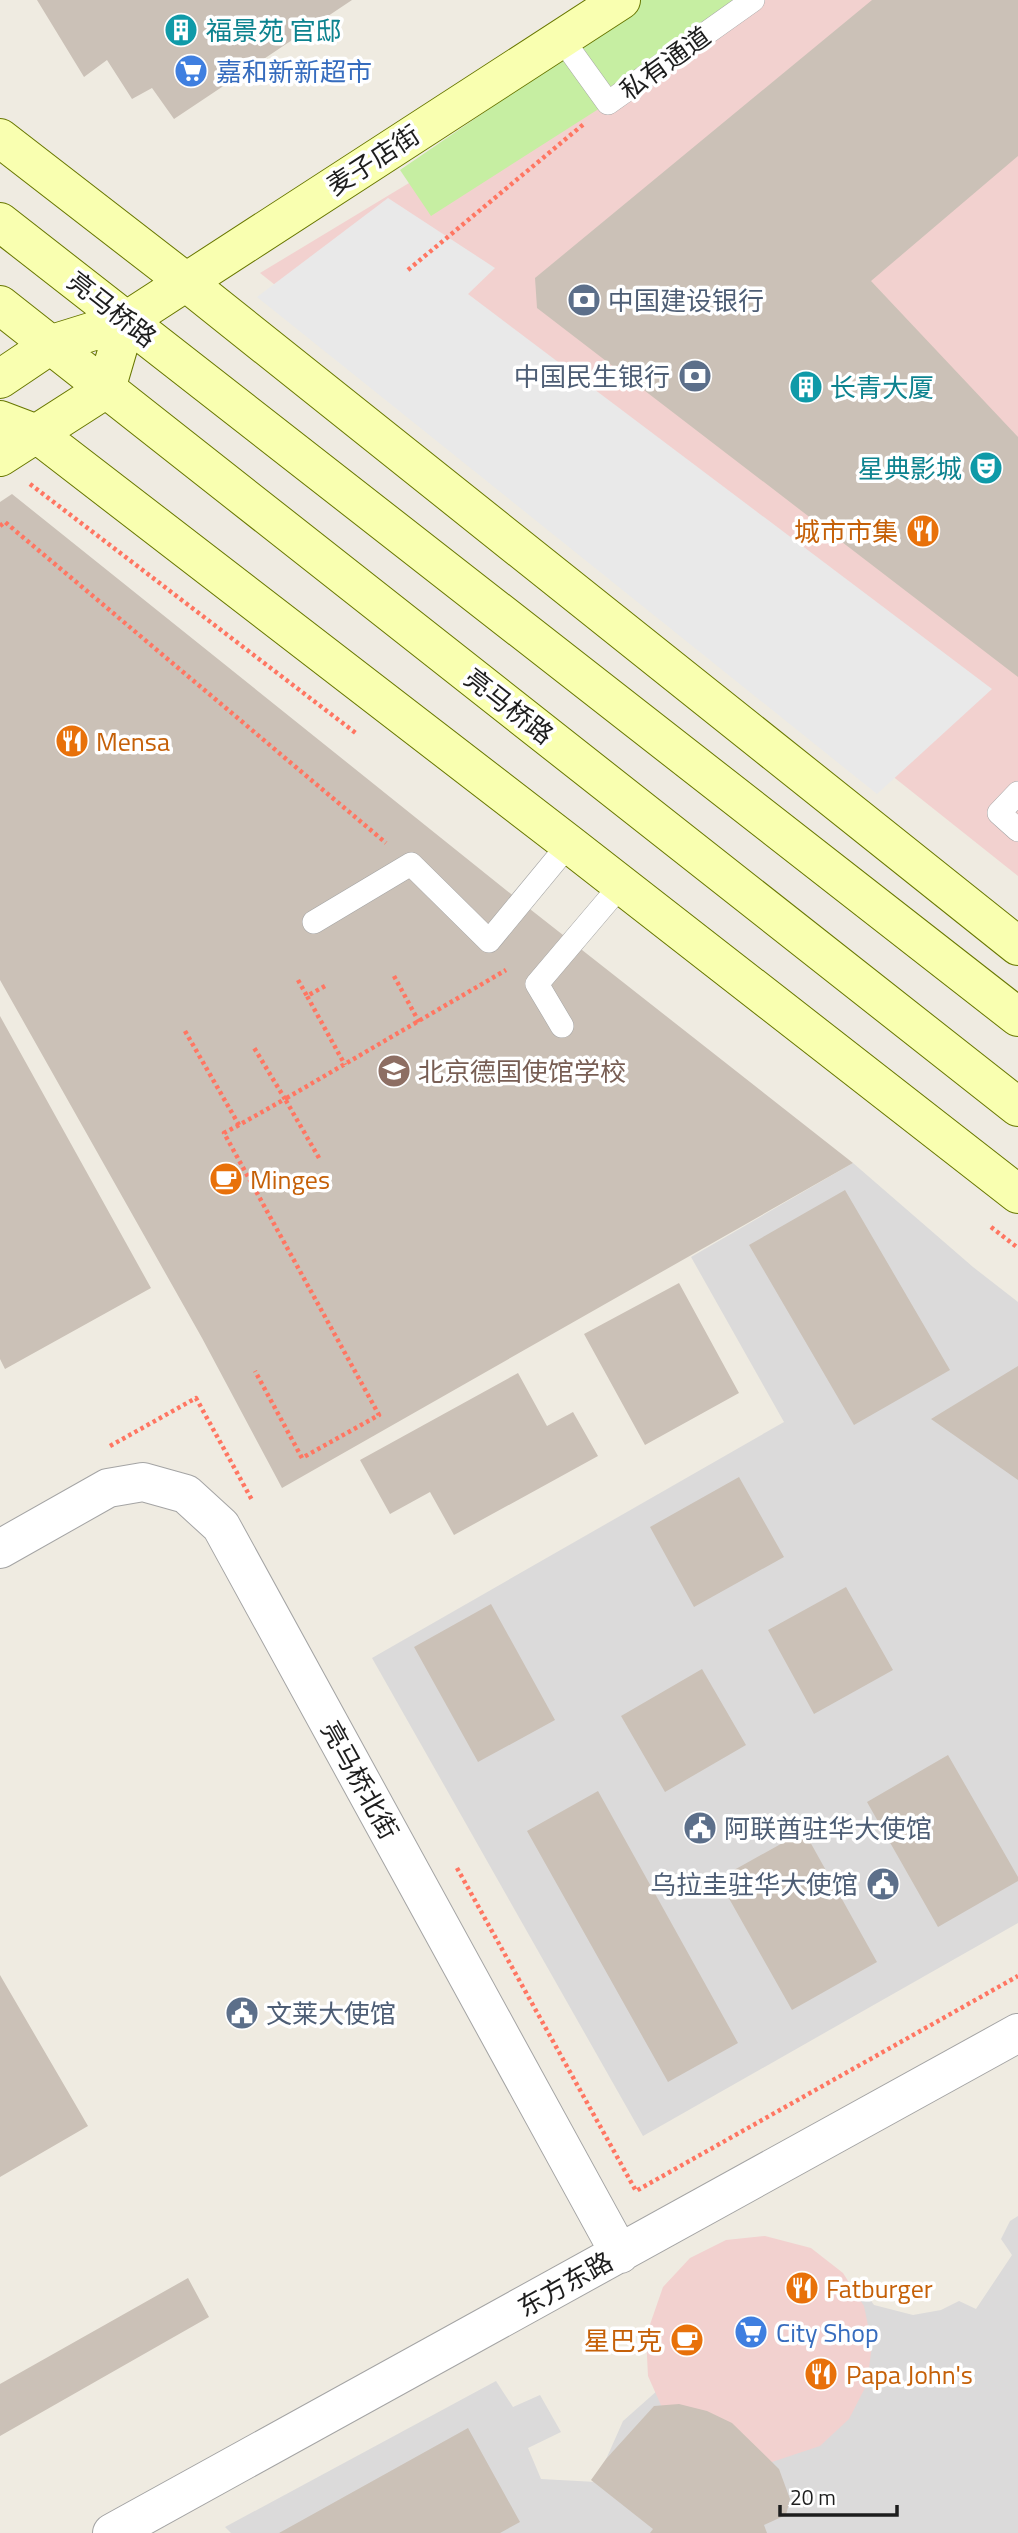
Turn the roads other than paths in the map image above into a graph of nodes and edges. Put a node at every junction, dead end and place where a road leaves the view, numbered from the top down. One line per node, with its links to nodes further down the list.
1 (621, 0): 3 (street, 麦子店街)
2 (752, 0): 3 (lane, 私有通道)
3 (562, 38): 6 (street, 麦子店街)
4 (0, 138): 6 (street)
5 (0, 222): 8 (street, 亮马桥路)
6 (186, 282): 8 (street, 麦子店街); 20 (street)
7 (0, 305): 9 (street, 亮马桥路)
8 (126, 321): 9 (street, 麦子店街); 11 (street); 21 (street, 亮马桥路)
9 (52, 344): 10 (street, 麦子店街); 11 (street, 亮马桥路)
10 (0, 379)
11 (106, 388): 13 (street); 23 (street, 亮马桥路)
12 (0, 420): 13 (street)
13 (37, 434): 14 (street); 17 (street)
14 (10, 467)
15 (1018, 793): 16 (lane)
16 (1018, 830)
17 (569, 844): 18 (street); 19 (lane)
18 (621, 885): 22 (lane); 24 (street)
19 (314, 922)
20 (1018, 946)
21 (1018, 1017)
22 (562, 1026)
23 (1018, 1107)
24 (1018, 1194)
25 (0, 1549): 27 (street, 亮马桥北街)
26 (1018, 2033): 27 (street, 东方东路)
27 (620, 2254): 28 (street, 东方东路)
28 (154, 2524): 29 (street, 东方东路)
29 (112, 2533)

